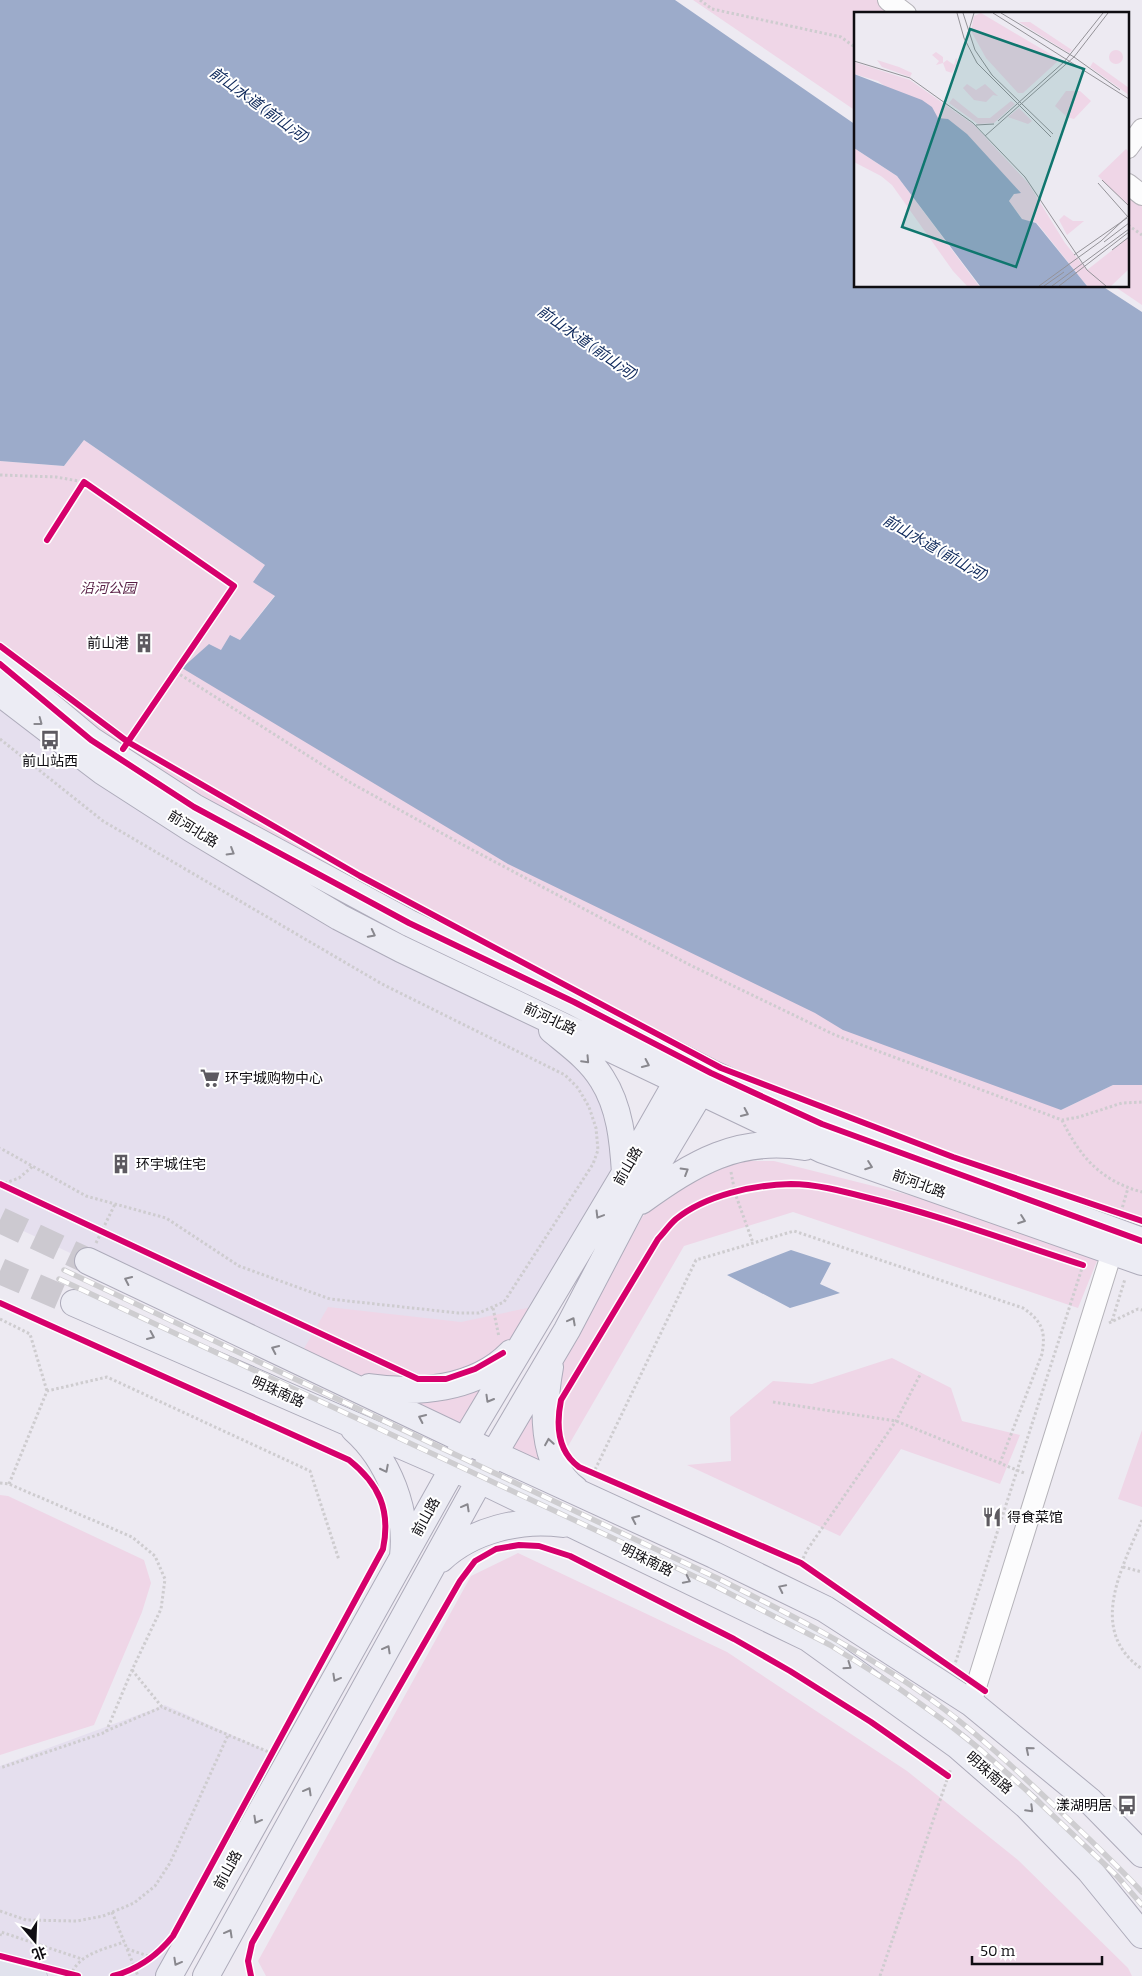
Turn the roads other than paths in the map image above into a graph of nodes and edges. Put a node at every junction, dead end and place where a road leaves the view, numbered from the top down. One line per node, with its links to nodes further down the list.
1 (888, 0): 2 (street)
2 (903, 12)
3 (1142, 129): 4 (street)
4 (1130, 145)
5 (1130, 186): 6 (street)
6 (1142, 195)
7 (0, 664): 10 (main road, 前河北路)
8 (0, 693): 9 (main road, 前河北路, one-way to 9)
9 (522, 1006): 10 (main road, 前河北路, one-way to 10); 12 (main road, one-way to 12)
10 (695, 1076): 11 (main road, 前河北路, one-way to 11); 12 (main road, 前山路); 13 (main road, 前山路); 14 (main road, 前河北路)
11 (823, 1150): 13 (main road, one-way to 11); 14 (main road, 前河北路, one-way to 14)
12 (624, 1173): 19 (main road, 前山路, one-way to 19)
13 (631, 1208): 20 (main road, 前山路, one-way to 13)
14 (1118, 1225): 15 (main road, 前河北路); 17 (main road, 前河北路); 33 (street)
15 (1142, 1241)
16 (88, 1261): 21 (main road, one-way to 16)
17 (1134, 1270)
18 (74, 1303): 22 (main road, 明珠南路, one-way to 22)
19 (525, 1338): 21 (main road); 23 (main road, 前山路, one-way to 23)
20 (555, 1350): 24 (main road, 前山路); 26 (main road, one-way to 20)
21 (340, 1380): 23 (main road, one-way to 21)
22 (342, 1420): 25 (main road, 明珠南路); 29 (main road, one-way to 29)
23 (466, 1439): 24 (main road); 25 (main road, 前山路)
24 (494, 1454): 26 (main road); 27 (main road, 前山路)
25 (453, 1468): 27 (main road, 明珠南路); 29 (main road, 前山路)
26 (591, 1479): 31 (main road, one-way to 26)
27 (480, 1480): 28 (main road, 明珠南路); 30 (main road, 前山路, one-way to 27)
28 (579, 1528): 30 (main road); 32 (main road, 明珠南路, one-way to 32)
29 (402, 1559): 38 (main road, 前山路, one-way to 38)
30 (429, 1573): 39 (main road, 前山路, one-way to 30)
31 (825, 1609): 32 (main road); 33 (main road)
32 (808, 1638): 35 (main road, 明珠南路, one-way to 35)
33 (974, 1694): 34 (main road, one-way to 33)
34 (1142, 1854)
35 (1142, 1935)
36 (0, 1967): 37 (highway)
37 (34, 1976)
38 (169, 1976)
39 (206, 1976)

